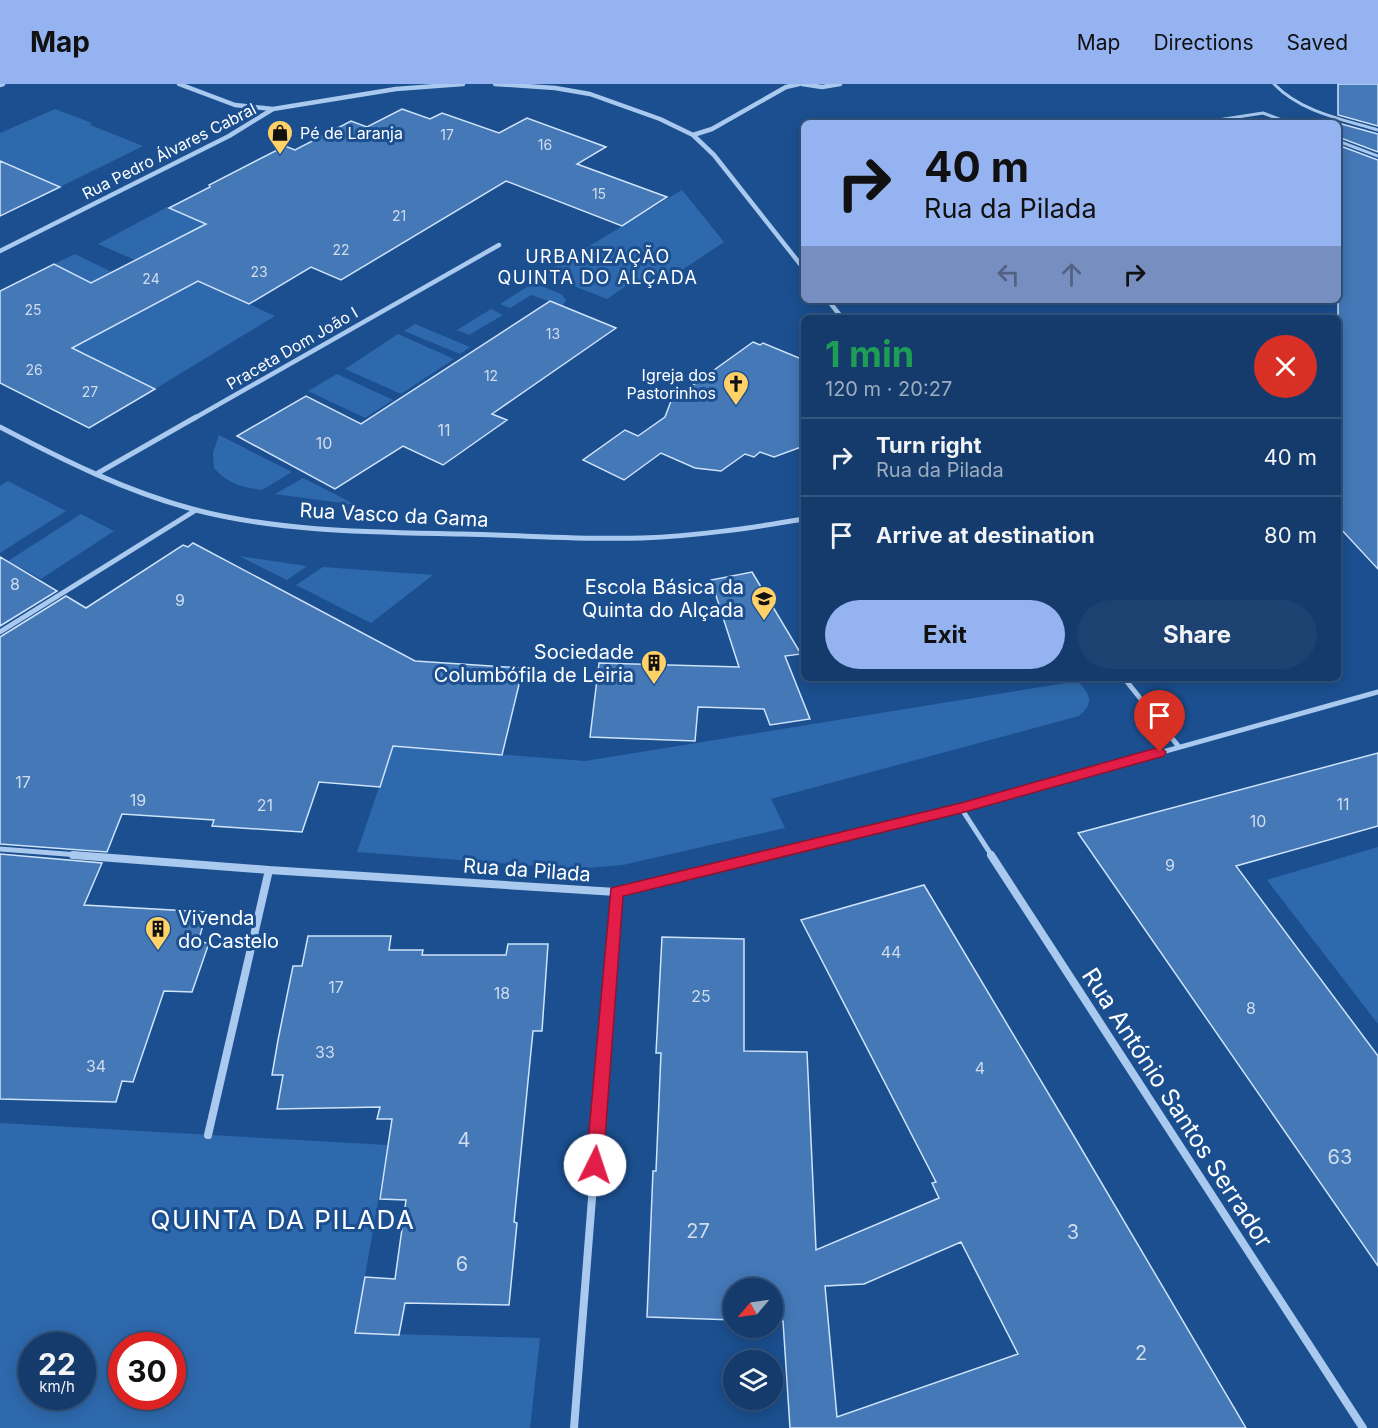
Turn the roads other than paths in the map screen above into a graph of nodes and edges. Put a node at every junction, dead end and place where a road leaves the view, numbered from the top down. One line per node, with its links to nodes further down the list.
1 (179, 84): 7 (street)
2 (463, 84): 7 (street, Rua Pedro Álvares Cabral)
3 (495, 84): 11 (street)
4 (801, 84): 5 (street); 11 (street)
5 (840, 84)
6 (1274, 84): 10 (lane)
7 (273, 110): 15 (street, Rua Pedro Álvares Cabral)
8 (1218, 120): 9 (lane)
9 (1282, 120)
10 (1378, 130)
11 (693, 135): 16 (street)
12 (1341, 142): 13 (lane)
13 (1378, 156)
14 (499, 244): 20 (street, Praceta Dom João I)
15 (0, 251)
16 (801, 266)
17 (830, 303): 18 (street)
18 (840, 315)
19 (0, 427): 20 (street, Rua Vasco da Gama)
20 (98, 473): 21 (street, Rua Vasco da Gama)
21 (196, 510): 22 (street, Rua Vasco da Gama); 23 (street)
22 (801, 520)
23 (0, 632)
24 (1127, 681): 26 (street)
25 (1378, 692): 26 (street, Rua da Pilada)
26 (1179, 747): 27 (street, Rua da Pilada)
27 (961, 808): 30 (street, Rua da Pilada); 33 (street, Rua António Santos Serrador)
28 (0, 849): 29 (street, Rua da Pilada)
29 (269, 870): 30 (street, Rua da Pilada); 31 (street)
30 (616, 892): 32 (street)
31 (208, 1135)
32 (574, 1428)
33 (1363, 1428)

